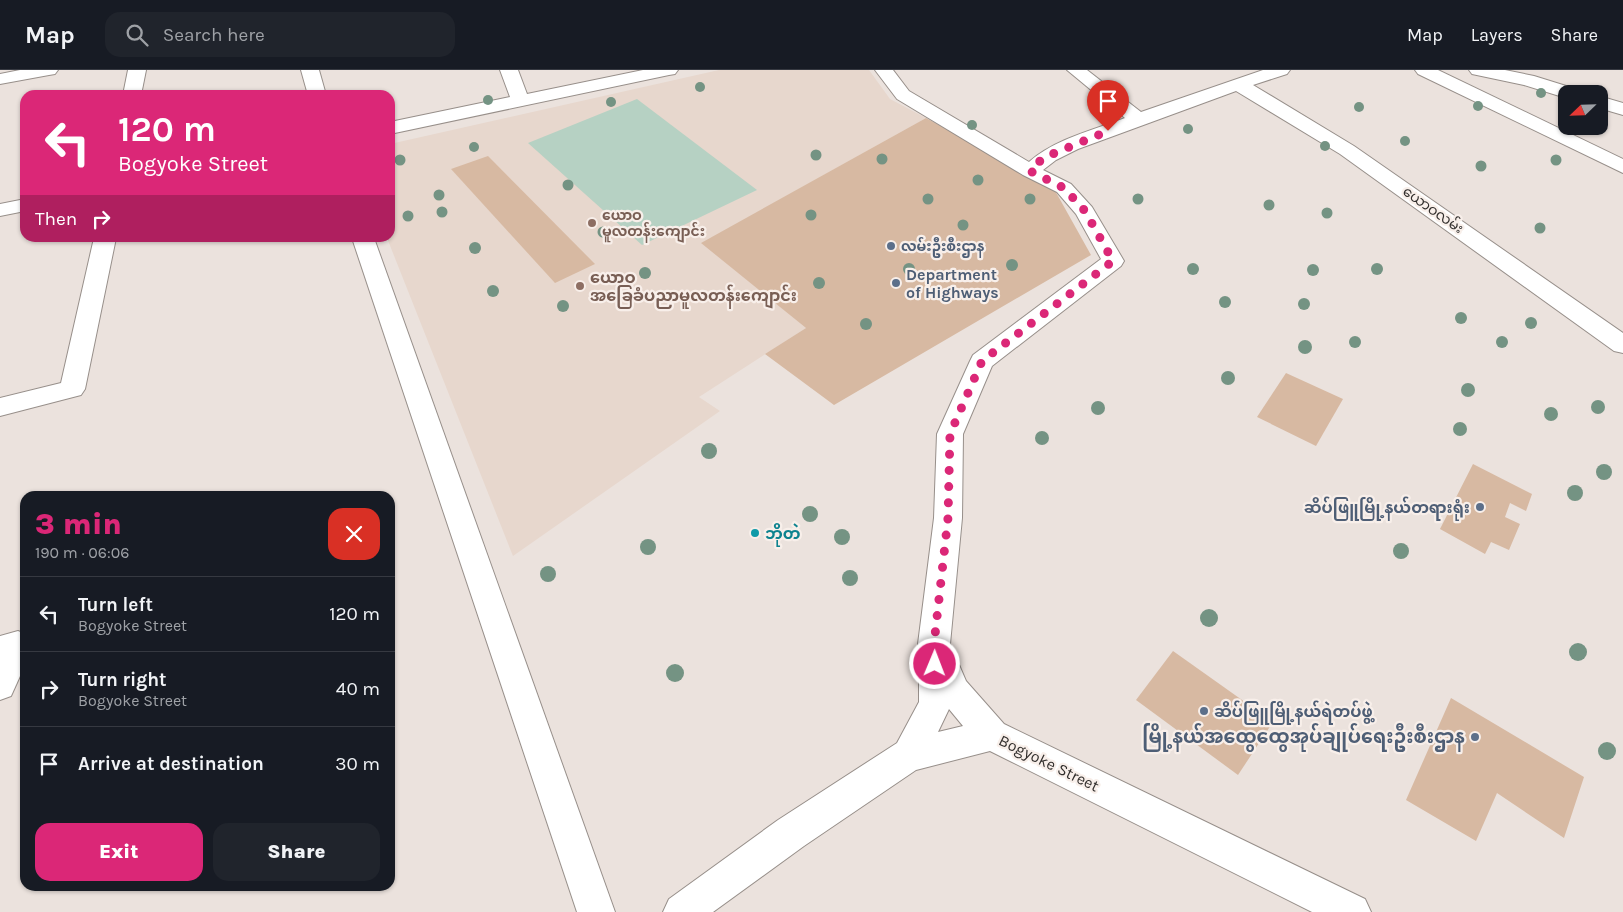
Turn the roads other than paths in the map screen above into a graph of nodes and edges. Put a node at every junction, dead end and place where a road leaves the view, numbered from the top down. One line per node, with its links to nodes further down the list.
1 (49, 70): 11 (street)
2 (137, 70): 13 (street)
3 (310, 70): 14 (street)
4 (509, 70): 16 (street)
5 (669, 70): 16 (street)
6 (884, 70): 22 (street)
7 (1076, 70): 19 (street)
8 (1281, 70): 12 (street)
9 (1424, 70): 21 (street)
10 (1478, 70): 15 (street)
11 (0, 78)
12 (1238, 84): 19 (street); 27 (street, ယောဝလမ်း)
13 (133, 90)
14 (316, 90)
15 (1558, 90)
16 (521, 100): 20 (street)
17 (1608, 105): 18 (street)
18 (1623, 110)
19 (1138, 119): 22 (street)
20 (395, 127)
21 (1623, 167)
22 (1030, 171): 29 (street, Bogyoke Street)
23 (20, 206): 24 (street)
24 (0, 210)
25 (104, 242): 28 (street)
26 (364, 242): 34 (street)
27 (1623, 345)
28 (0, 407)
29 (934, 644): 32 (street, Bogyoke Street); 33 (street)
30 (0, 650): 31 (street)
31 (0, 685)
32 (992, 735): 33 (street); 36 (street, Bogyoke Street)
33 (909, 755): 35 (street)
34 (596, 912)
35 (682, 912)
36 (1352, 912)

